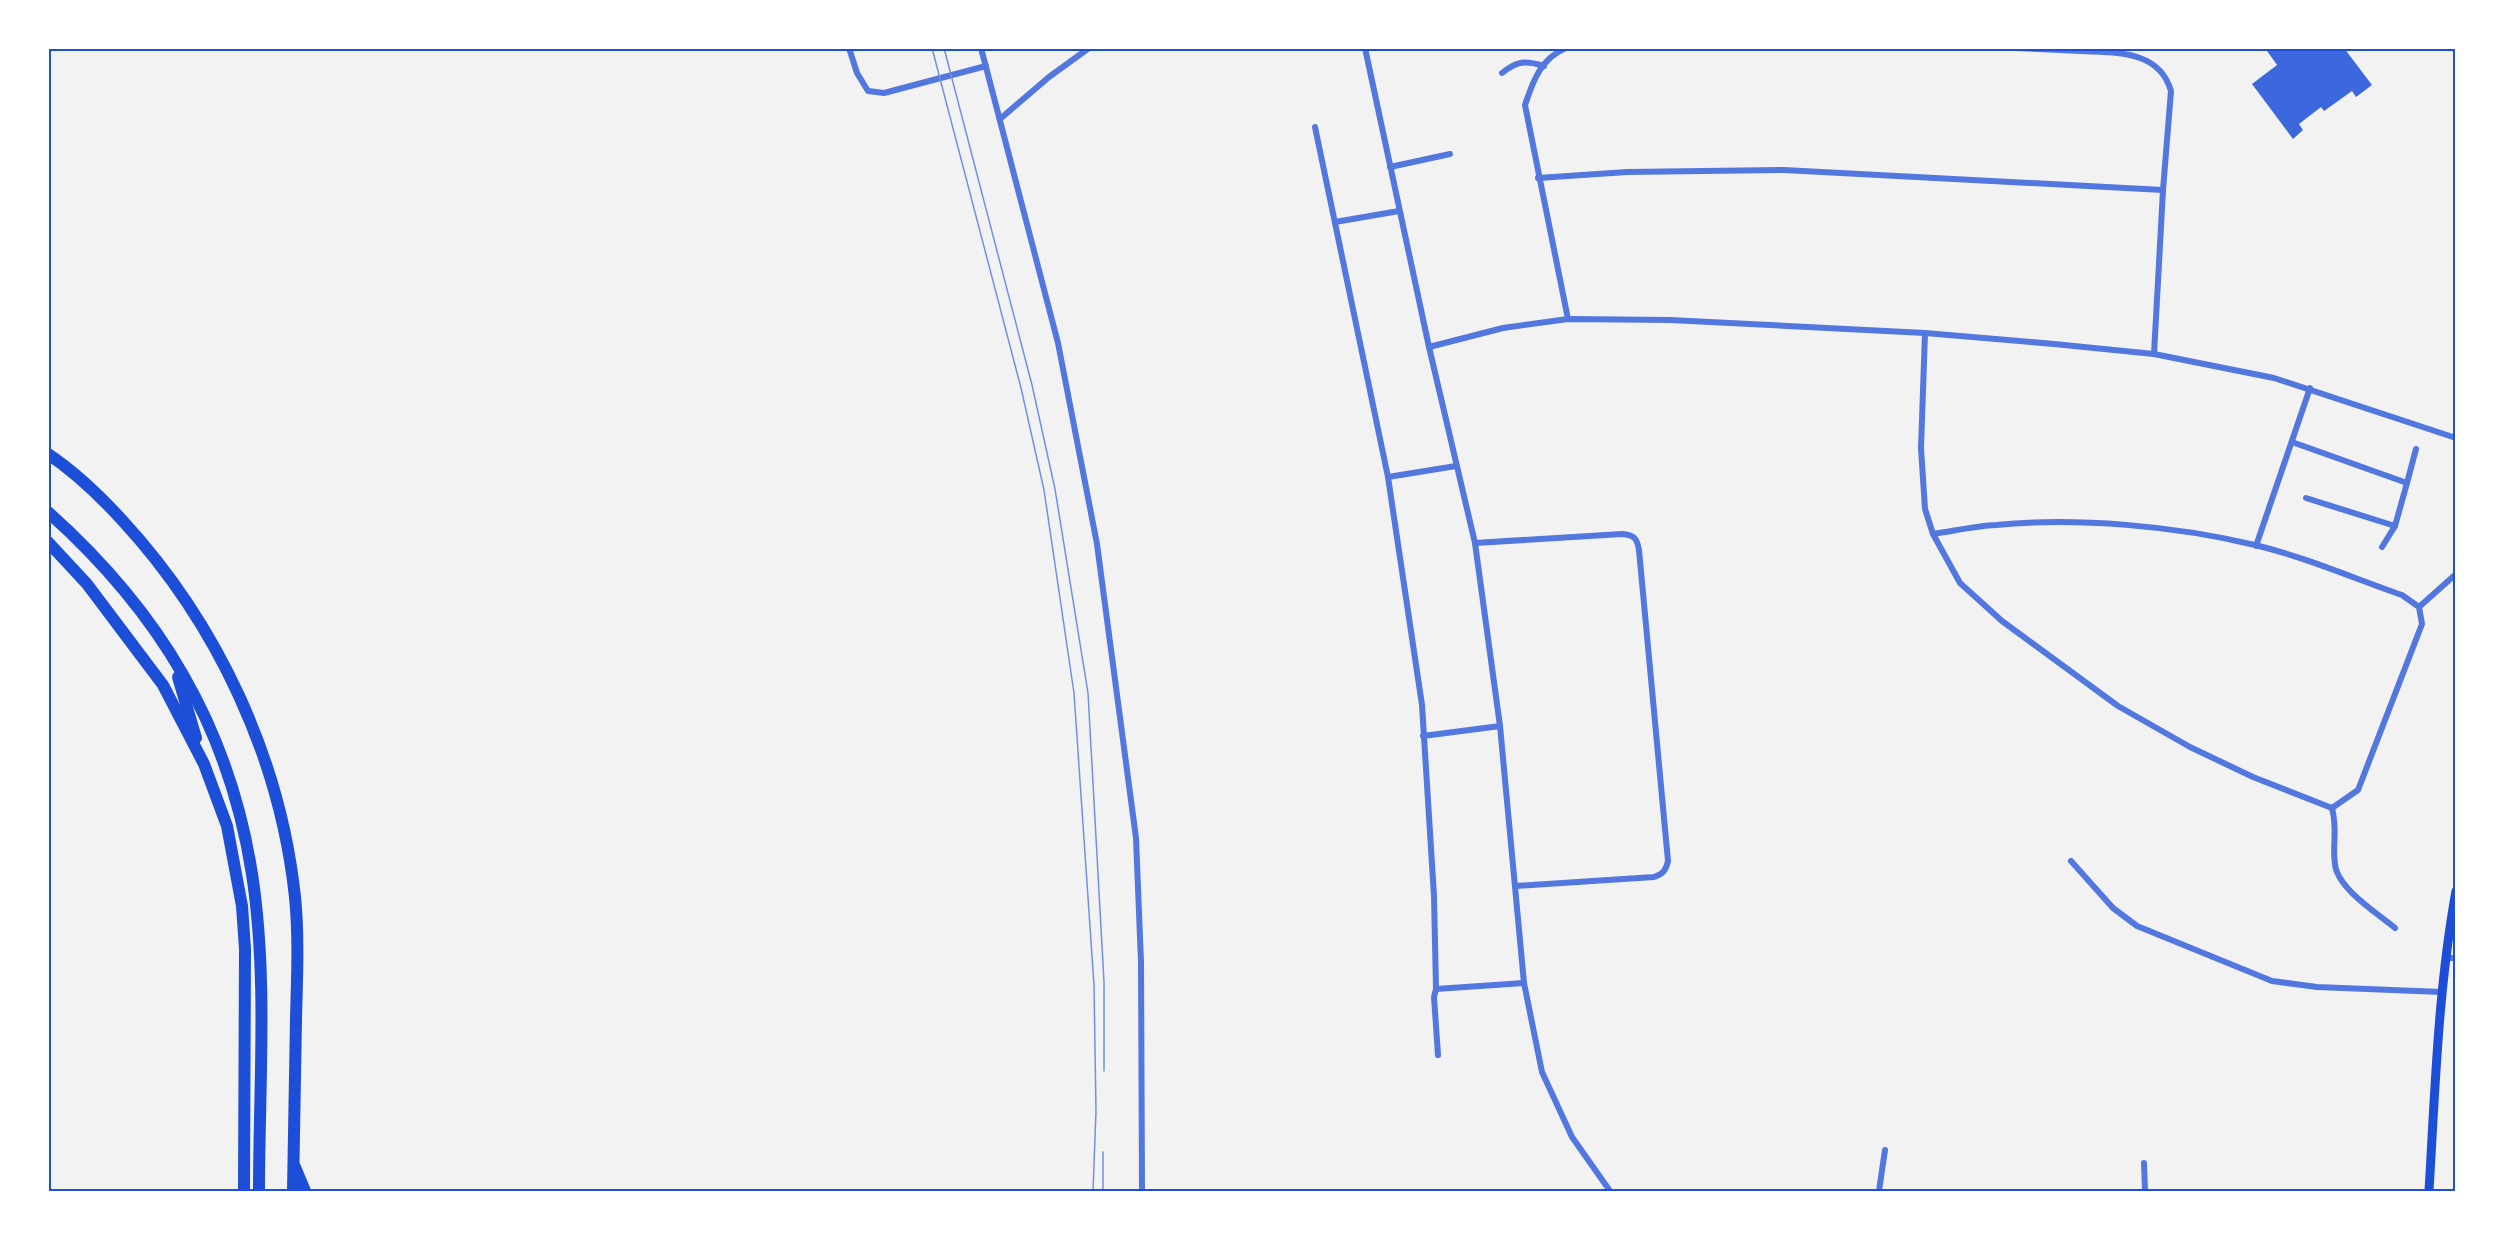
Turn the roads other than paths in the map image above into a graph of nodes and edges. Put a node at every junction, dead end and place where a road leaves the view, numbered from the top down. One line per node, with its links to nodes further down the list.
1 (849, 48): 7 (street)
2 (981, 48): 7 (street)
3 (1089, 48): 10 (street)
4 (1365, 48): 13 (street)
5 (1566, 48): 8 (street)
6 (2016, 48): 15 (street)
7 (986, 66): 10 (street)
8 (1544, 66): 9 (street); 14 (street)
9 (1502, 73)
10 (1000, 119): 62 (street)
11 (1314, 127): 17 (street)
12 (1450, 154): 13 (street)
13 (1390, 167): 16 (street)
14 (1538, 178): 15 (street); 18 (street)
15 (2163, 190): 21 (street)
16 (1399, 211): 17 (street); 20 (street)
17 (1335, 222): 28 (street)
18 (1568, 319): 19 (street); 20 (street)
19 (1925, 333): 21 (street); 33 (street)
20 (1428, 347): 27 (street)
21 (2154, 354): 22 (street)
22 (2310, 388): 23 (street); 24 (street)
23 (2456, 438)
24 (2292, 442): 29 (street); 36 (street)
25 (2416, 449): 29 (street)
26 (48, 454): 56 (highway)
27 (1456, 466): 28 (street); 35 (street)
28 (1388, 477): 42 (street)
29 (2407, 483): 32 (street)
30 (2306, 498): 32 (street)
31 (48, 512): 40 (highway)
32 (2395, 526): 37 (street)
33 (1933, 534): 36 (street); 44 (street)
34 (48, 542): 43 (highway)
35 (1475, 543): 41 (street); 46 (street)
36 (2256, 546): 39 (street)
37 (2382, 547)
38 (2456, 574): 39 (street)
39 (2419, 606): 44 (street)
40 (170, 650): 43 (highway); 59 (highway)
41 (1500, 726): 42 (street); 46 (street)
42 (1423, 736): 52 (street)
43 (204, 764): 58 (highway)
44 (2332, 808): 48 (street)
45 (2071, 861): 53 (street)
46 (1516, 886): 51 (street)
47 (2456, 891): 49 (main road)
48 (2395, 928)
49 (2445, 958): 50 (street); 53 (main road)
50 (2456, 958)
51 (1524, 983): 52 (street); 63 (street)
52 (1436, 989): 54 (street)
53 (2442, 992): 66 (main road)
54 (1438, 1055)
55 (1885, 1150): 64 (street)
56 (293, 1162): 60 (highway); 61 (highway)
57 (2144, 1163): 65 (street)
58 (244, 1191)
59 (259, 1191)
60 (293, 1191)
61 (305, 1191)
62 (1142, 1191)
63 (1610, 1191)
64 (1879, 1191)
65 (2145, 1191)
66 (2428, 1191)

